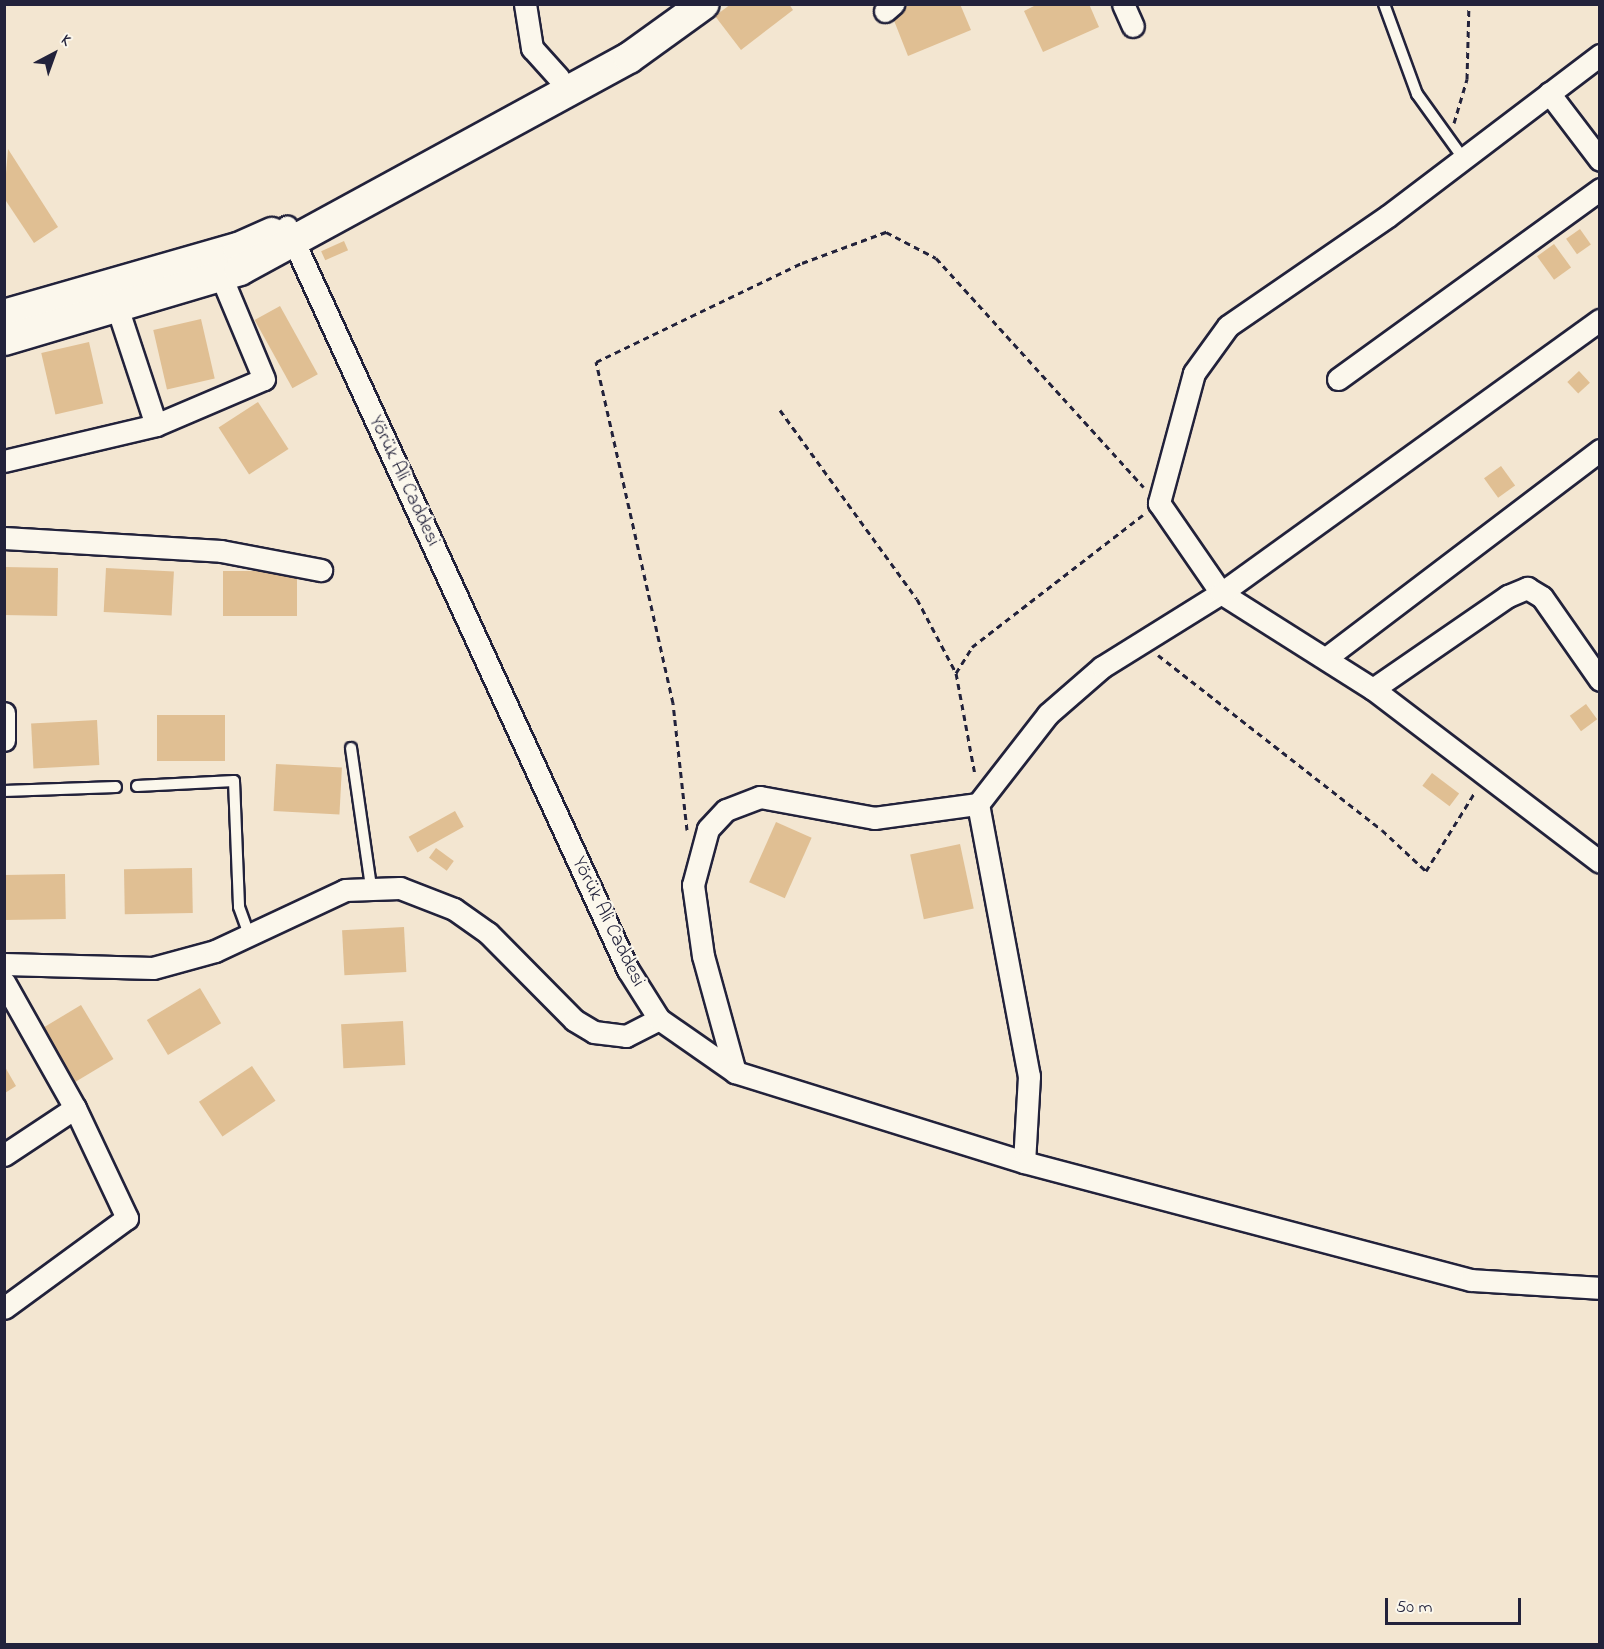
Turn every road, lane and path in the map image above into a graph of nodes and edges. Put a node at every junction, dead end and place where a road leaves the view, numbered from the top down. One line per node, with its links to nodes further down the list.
1 (525, 4): 9 (street)
2 (669, 4): 9 (street)
3 (704, 4): 15 (street)
4 (1124, 4): 7 (street)
5 (1384, 4): 11 (lane)
6 (1469, 4): 11 (path)
7 (1133, 26)
8 (1599, 55): 10 (street)
9 (559, 78): 15 (street)
10 (1549, 93): 12 (street); 13 (street)
11 (1446, 134): 12 (lane)
12 (1463, 158): 26 (street)
13 (1599, 160)
14 (1599, 189): 21 (street)
15 (291, 234): 16 (street); 18 (street); 49 (street, Yörük Ali Caddesi)
16 (221, 276): 17 (street); 23 (street)
17 (117, 307): 20 (street); 23 (street)
18 (4, 315)
19 (1599, 320): 29 (street)
20 (4, 340)
21 (1338, 379)
22 (780, 410): 32 (path)
23 (156, 425): 25 (street)
24 (1599, 450): 31 (street)
25 (4, 461)
26 (1159, 503): 29 (street); 32 (path); 43 (path)
27 (4, 538): 28 (street)
28 (321, 570)
29 (1221, 593): 30 (street); 31 (street)
30 (1140, 641): 38 (path); 42 (street)
31 (1326, 658): 34 (street)
32 (956, 673): 42 (path)
33 (1599, 680): 34 (street)
34 (1373, 689): 38 (street)
35 (4, 713): 36 (street)
36 (4, 740)
37 (351, 748): 45 (lane)
38 (1485, 776): 44 (street)
39 (137, 786): 46 (lane)
40 (116, 787): 41 (lane)
41 (4, 791)
42 (978, 804): 50 (street); 53 (street)
43 (688, 840)
44 (1599, 862)
45 (371, 886): 46 (street); 49 (street)
46 (248, 932): 47 (street)
47 (4, 964)
48 (4, 982): 51 (street)
49 (659, 1019): 50 (street)
50 (735, 1072): 53 (street)
51 (75, 1108): 52 (street); 55 (street)
52 (4, 1155)
53 (1024, 1162): 54 (street)
54 (1599, 1288)
55 (4, 1308)

